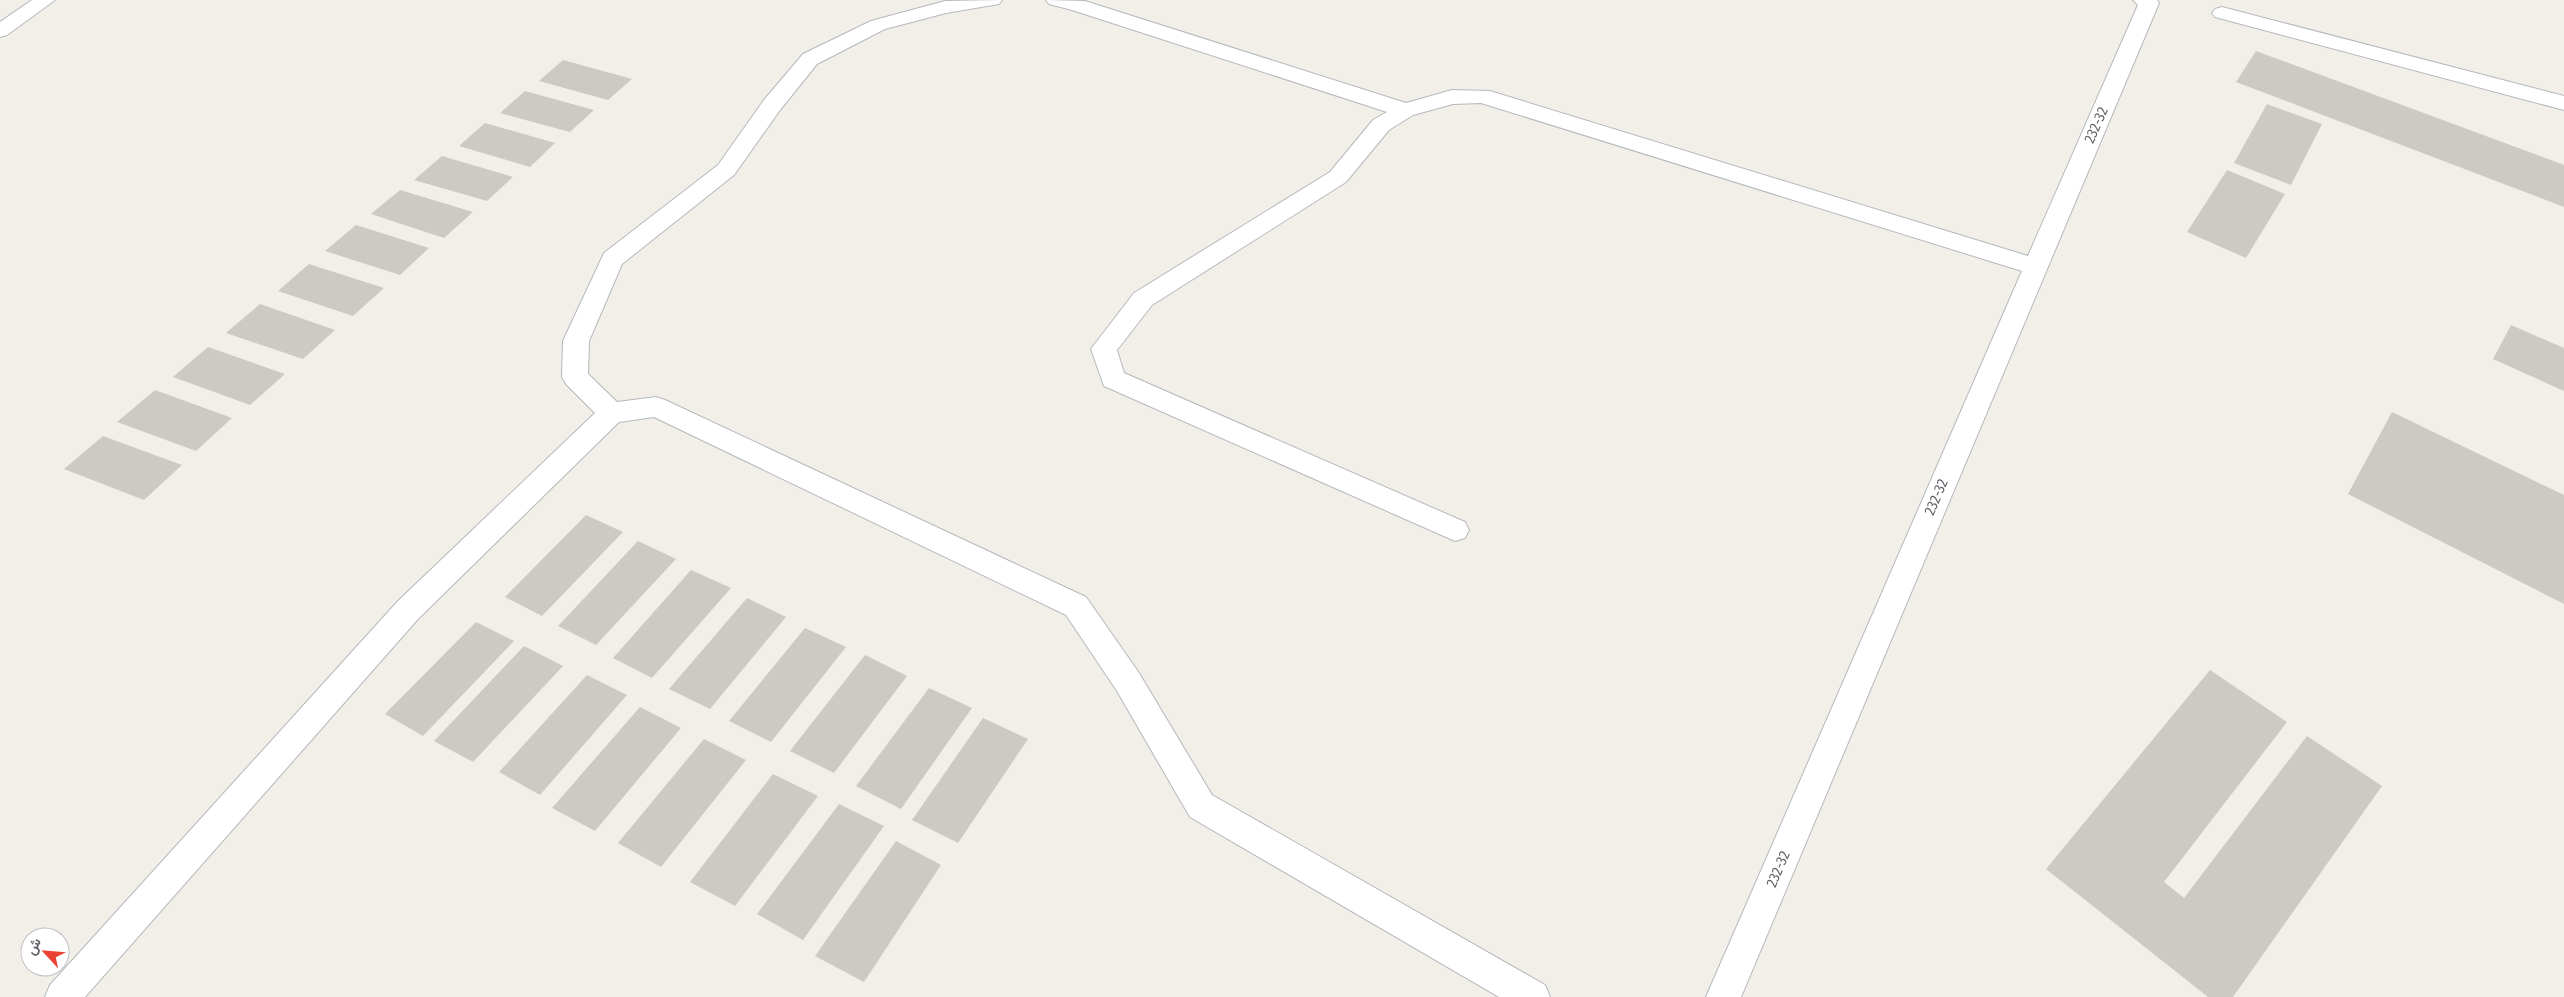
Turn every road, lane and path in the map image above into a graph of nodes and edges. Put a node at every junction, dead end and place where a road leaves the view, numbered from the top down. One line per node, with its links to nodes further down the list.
1 (45, 0): 6 (street)
2 (992, 0): 10 (street)
3 (1056, 0): 8 (street)
4 (2143, 0): 9 (street, 232-32)
5 (2222, 13): 7 (street)
6 (0, 31)
7 (2564, 102)
8 (1405, 110): 9 (street); 11 (street)
9 (2034, 267): 14 (street, 232-32)
10 (612, 414): 12 (street); 13 (street)
11 (1456, 530)
12 (62, 997)
13 (1533, 997)
14 (1723, 997)

